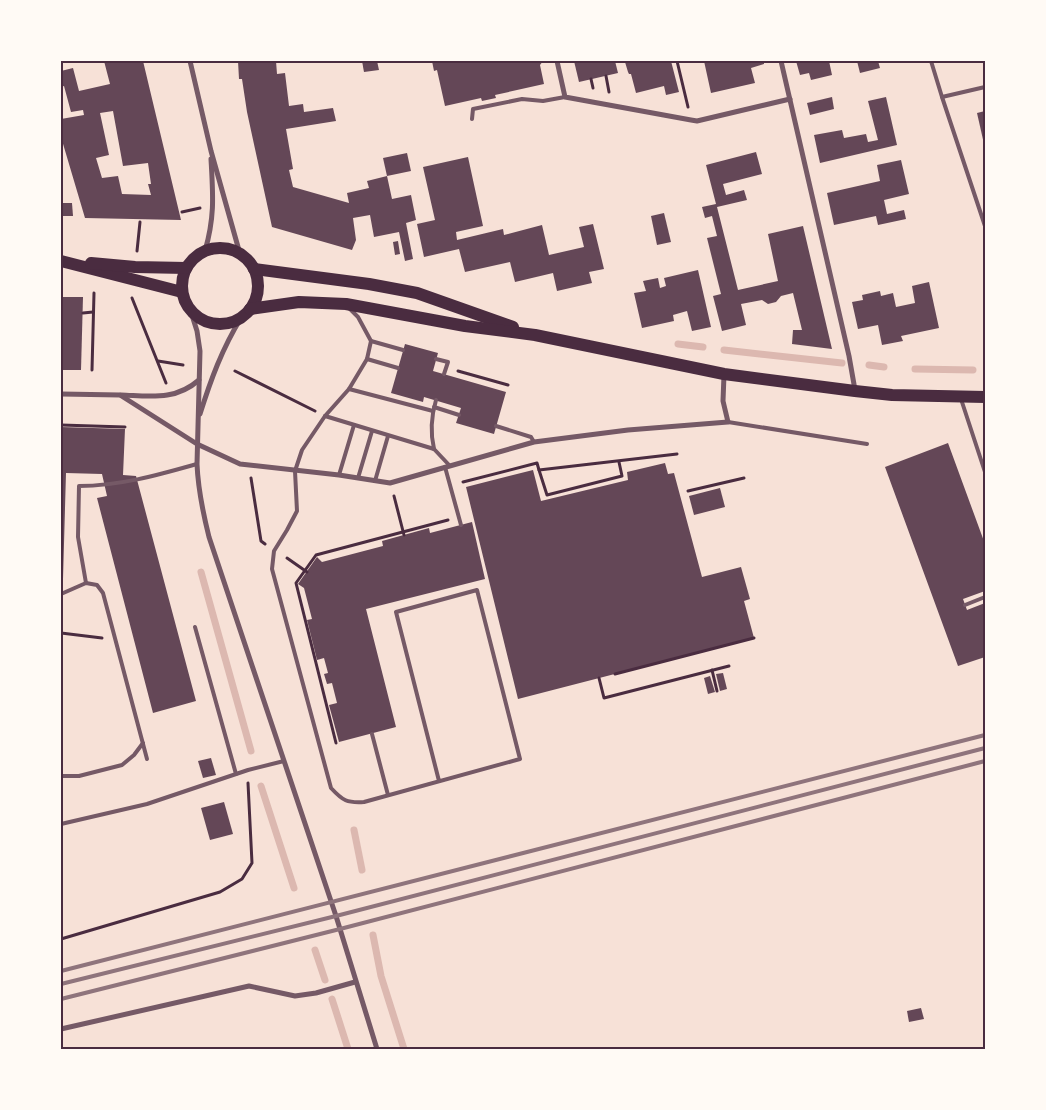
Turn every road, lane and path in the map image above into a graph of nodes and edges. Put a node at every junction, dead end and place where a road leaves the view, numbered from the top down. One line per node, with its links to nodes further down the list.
1 (190, 61): 12 (street)
2 (557, 61): 7 (street)
3 (677, 61): 11 (path)
4 (781, 61): 9 (street)
5 (931, 61): 8 (lane)
6 (985, 87): 8 (lane)
7 (565, 97): 10 (lane); 11 (street)
8 (942, 97): 16 (lane)
9 (790, 99): 11 (street); 48 (street)
10 (472, 119)
11 (691, 120)
12 (211, 151): 18 (street); 19 (street)
13 (201, 207): 14 (path)
14 (182, 212)
15 (140, 222): 17 (path)
16 (985, 226)
17 (137, 251)
18 (204, 251): 19 (main road); 21 (main road)
19 (240, 254): 22 (main road)
20 (61, 261): 21 (main road); 23 (main road)
21 (186, 268): 23 (main road)
22 (254, 269): 30 (main road); 31 (main road)
23 (182, 292): 27 (main road)
24 (94, 293): 29 (path)
25 (132, 298): 36 (path)
26 (346, 304): 30 (main road); 31 (main road); 32 (lane)
27 (190, 309): 30 (main road); 44 (street)
28 (83, 312): 29 (path)
29 (93, 312): 40 (path)
30 (245, 314): 57 (street)
31 (535, 335): 43 (main road)
32 (370, 341): 33 (lane); 34 (lane)
33 (403, 350)
34 (367, 359): 38 (lane); 47 (lane)
35 (436, 359): 39 (lane)
36 (158, 361): 37 (path); 46 (path)
37 (183, 364)
38 (398, 368)
39 (446, 368): 42 (lane); 45 (path)
40 (92, 370)
41 (235, 371): 56 (path)
42 (444, 374)
43 (724, 374): 48 (main road); 58 (street)
44 (199, 380): 50 (street); 57 (street)
45 (508, 385)
46 (167, 386)
47 (349, 389): 54 (lane); 56 (lane)
48 (855, 391): 51 (main road)
49 (61, 394): 50 (street)
50 (120, 395): 66 (street)
51 (961, 396): 52 (main road); 76 (lane)
52 (985, 396)
53 (436, 400): 54 (lane)
54 (434, 409): 55 (lane); 68 (lane)
55 (459, 415)
56 (325, 416): 60 (lane); 75 (lane)
57 (197, 421): 66 (street)
58 (728, 422): 65 (street); 67 (lane)
59 (61, 425): 62 (path)
60 (354, 426): 63 (lane); 77 (lane)
61 (496, 426): 65 (lane)
62 (125, 427)
63 (372, 431): 64 (lane); 78 (lane)
64 (388, 436): 68 (lane); 80 (lane)
65 (534, 442): 73 (street)
66 (197, 444): 71 (street); 72 (street)
67 (867, 444)
68 (434, 449): 73 (lane)
69 (677, 454): 70 (path)
70 (620, 462): 74 (path); 74 (path)
71 (197, 464): 89 (lane); 106 (street)
72 (249, 465): 75 (street); 87 (path)
73 (448, 467): 81 (street); 82 (lane)
74 (540, 470): 82 (path)
75 (295, 471): 77 (street); 87 (lane)
76 (985, 472)
77 (339, 475): 78 (street)
78 (358, 478): 80 (street)
79 (744, 478): 83 (path)
80 (375, 481): 81 (street)
81 (390, 483): 86 (path)
82 (450, 486): 84 (lane)
83 (688, 492)
84 (458, 518): 85 (lane); 86 (path)
85 (461, 525)
86 (404, 533): 88 (path)
87 (274, 551): 88 (path); 111 (lane)
88 (306, 571): 103 (path)
89 (86, 583): 90 (lane); 96 (lane)
90 (61, 594)
91 (985, 597): 92 (lane)
92 (965, 604)
93 (196, 627): 108 (lane)
94 (61, 633): 96 (path)
95 (754, 638): 99 (path)
96 (115, 640): 104 (lane)
97 (729, 666): 98 (path)
98 (712, 670): 100 (path); 101 (path)
99 (615, 674)
100 (598, 678)
101 (718, 691)
102 (372, 734): 111 (lane)
103 (336, 743)
104 (143, 744): 105 (lane); 109 (lane)
105 (147, 759)
106 (284, 761): 107 (lane); 114 (street)
107 (248, 770): 108 (lane); 113 (path)
108 (236, 774): 112 (lane)
109 (61, 776)
110 (439, 780): 110 (lane); 111 (lane)
111 (388, 795)
112 (61, 824)
113 (61, 939)
114 (355, 982): 115 (street); 116 (street)
115 (61, 1029)
116 (377, 1049)

